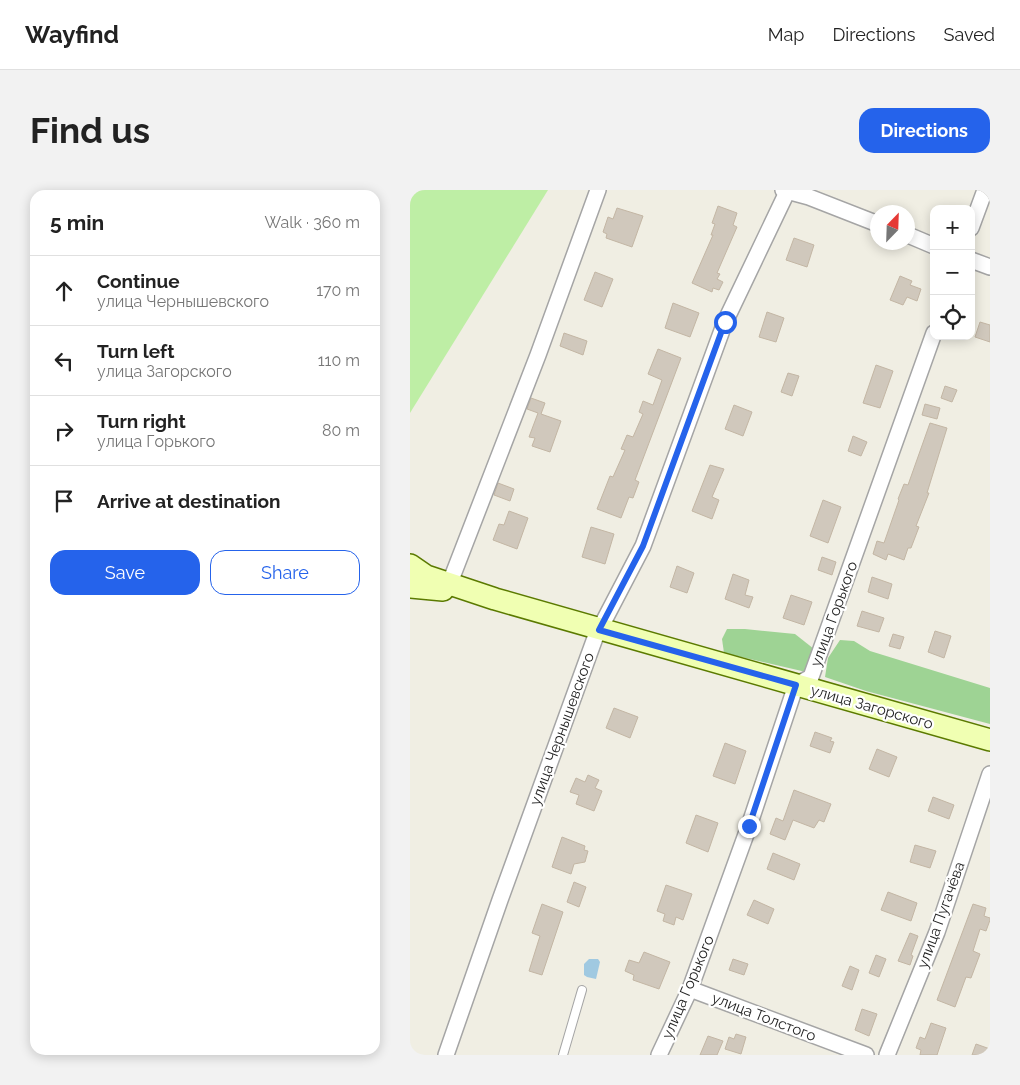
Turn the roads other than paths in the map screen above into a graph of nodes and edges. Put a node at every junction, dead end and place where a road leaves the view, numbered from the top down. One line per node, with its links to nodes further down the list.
1 (598, 190): 12 (street)
2 (986, 190): 4 (street)
3 (786, 191): 5 (street); 15 (street, улица Чернышевского)
4 (975, 218)
5 (870, 221)
6 (915, 239): 7 (street)
7 (930, 244)
8 (975, 261): 9 (street)
9 (990, 267)
10 (931, 340): 16 (street, улица Горького)
11 (410, 565): 12 (main road)
12 (450, 584): 14 (main road)
13 (410, 587): 14 (main road)
14 (495, 599): 15 (main road, улица Загорского)
15 (599, 630): 16 (main road, улица Загорского); 21 (street, улица Чернышевского)
16 (796, 685): 17 (main road, улица Загорского); 19 (street, улица Горького)
17 (990, 740)
18 (990, 774): 25 (street, улица Пугачёва)
19 (690, 989): 23 (street, улица Горького); 24 (street, улица Толстого)
20 (582, 990): 22 (lane)
21 (446, 1055)
22 (563, 1055)
23 (659, 1055)
24 (866, 1055)
25 (886, 1055)

